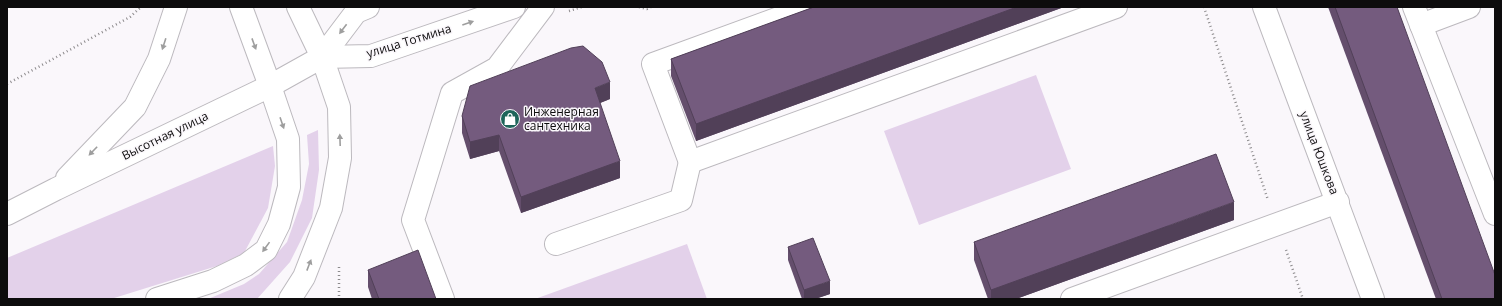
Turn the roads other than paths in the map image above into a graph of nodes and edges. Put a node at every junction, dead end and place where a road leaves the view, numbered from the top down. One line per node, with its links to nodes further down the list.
1 (176, 7): 15 (main road, one-way to 15)
2 (241, 7): 13 (main road, one-way to 13)
3 (298, 7): 12 (main road)
4 (368, 7): 12 (main road, one-way to 12)
5 (514, 7): 12 (main road, улица Тотмина, one-way to 5)
6 (543, 7): 23 (main road)
7 (809, 7): 14 (main road)
8 (1116, 7): 14 (main road)
9 (1264, 7): 17 (main road, улица Юшкова)
10 (1469, 7): 11 (main road)
11 (1417, 16): 16 (main road)
12 (322, 57): 13 (main road, Высотная улица); 22 (main road, one-way to 12)
13 (270, 86): 15 (main road, Высотная улица); 21 (main road, one-way to 21)
14 (690, 162): 20 (main road)
15 (56, 189): 18 (main road, Высотная улица)
16 (1491, 191): 19 (main road)
17 (1338, 202): 24 (main road); 25 (main road, улица Юшкова)
18 (7, 214)
19 (1495, 214)
20 (556, 244)
21 (157, 299)
22 (290, 299)
23 (443, 299)
24 (1072, 299)
25 (1373, 299)

